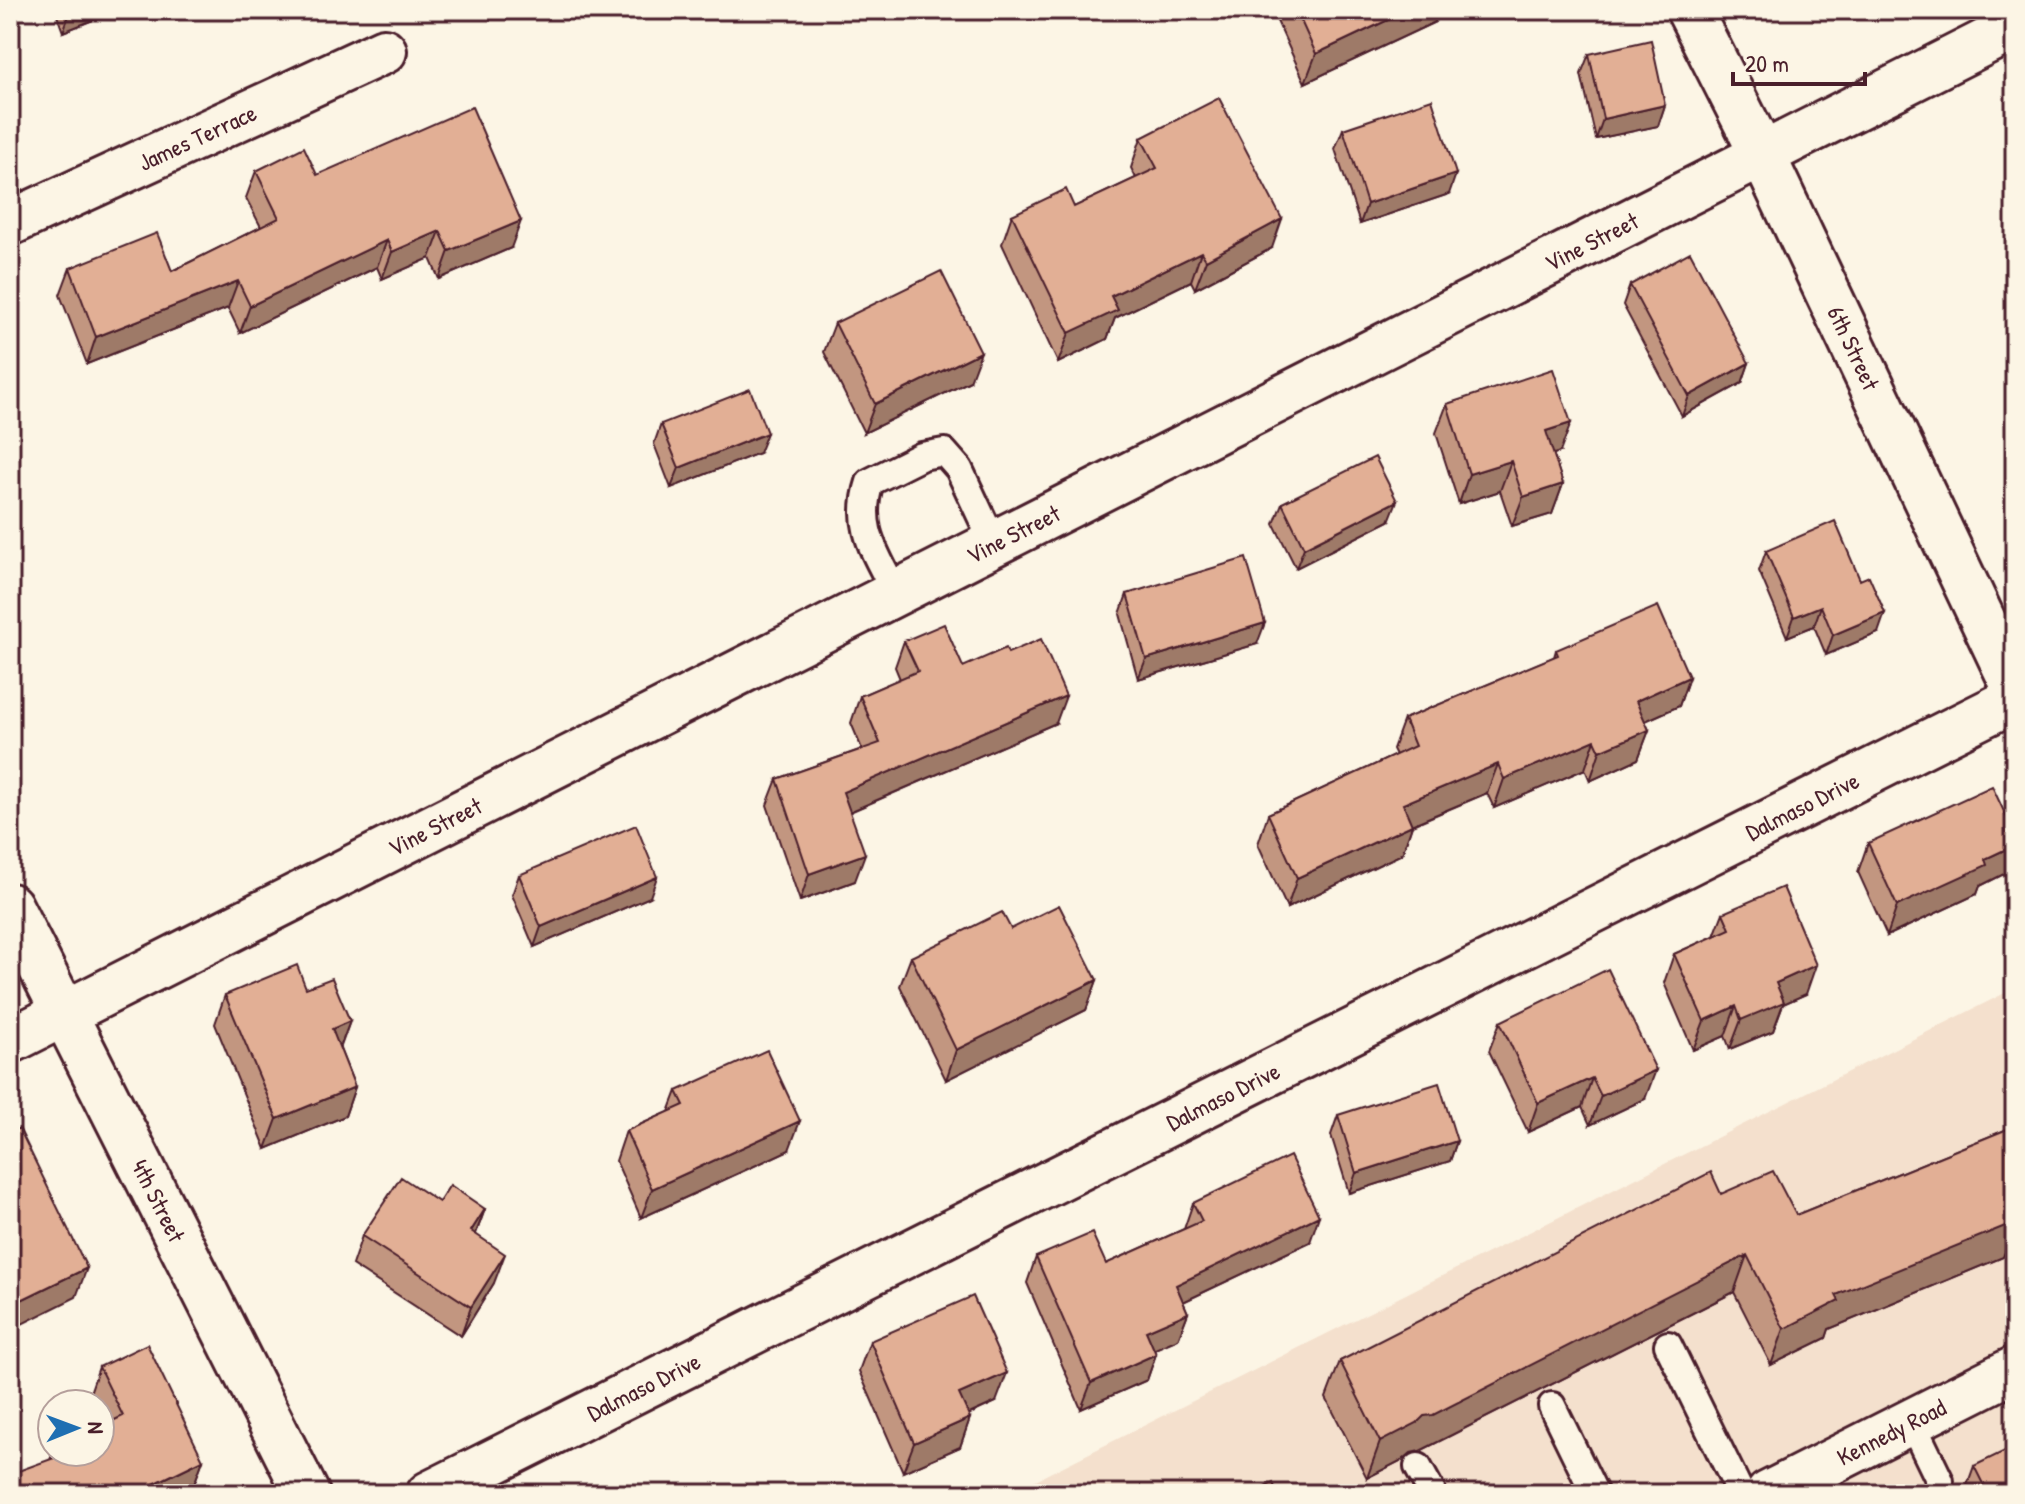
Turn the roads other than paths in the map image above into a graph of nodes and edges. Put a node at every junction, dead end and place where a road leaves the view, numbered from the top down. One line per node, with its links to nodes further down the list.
1 (1689, 10): 4 (street, 6th Street)
2 (2015, 27): 4 (street, Vine Street)
3 (384, 51): 5 (street, James Terrace)
4 (1763, 156): 6 (street, Vine Street); 8 (street, 6th Street)
5 (10, 223)
6 (994, 544): 7 (street, Vine Street); 7 (lane)
7 (896, 594): 11 (street, Vine Street)
8 (2015, 688)
9 (2015, 699): 20 (street, Dalmaso Drive)
10 (10, 906): 11 (street, 4th Street)
11 (64, 1014): 12 (street, Vine Street); 19 (street, 4th Street)
12 (10, 1041)
13 (1668, 1345): 23 (lane)
14 (2015, 1369): 16 (street, Kennedy Road)
15 (1552, 1406): 22 (lane)
16 (1911, 1421): 18 (street, Kennedy Road); 24 (lane)
17 (1418, 1467): 21 (lane)
18 (1787, 1490)
19 (307, 1494)
20 (429, 1494)
21 (1433, 1494)
22 (1595, 1494)
23 (1741, 1494)
24 (1937, 1494)

